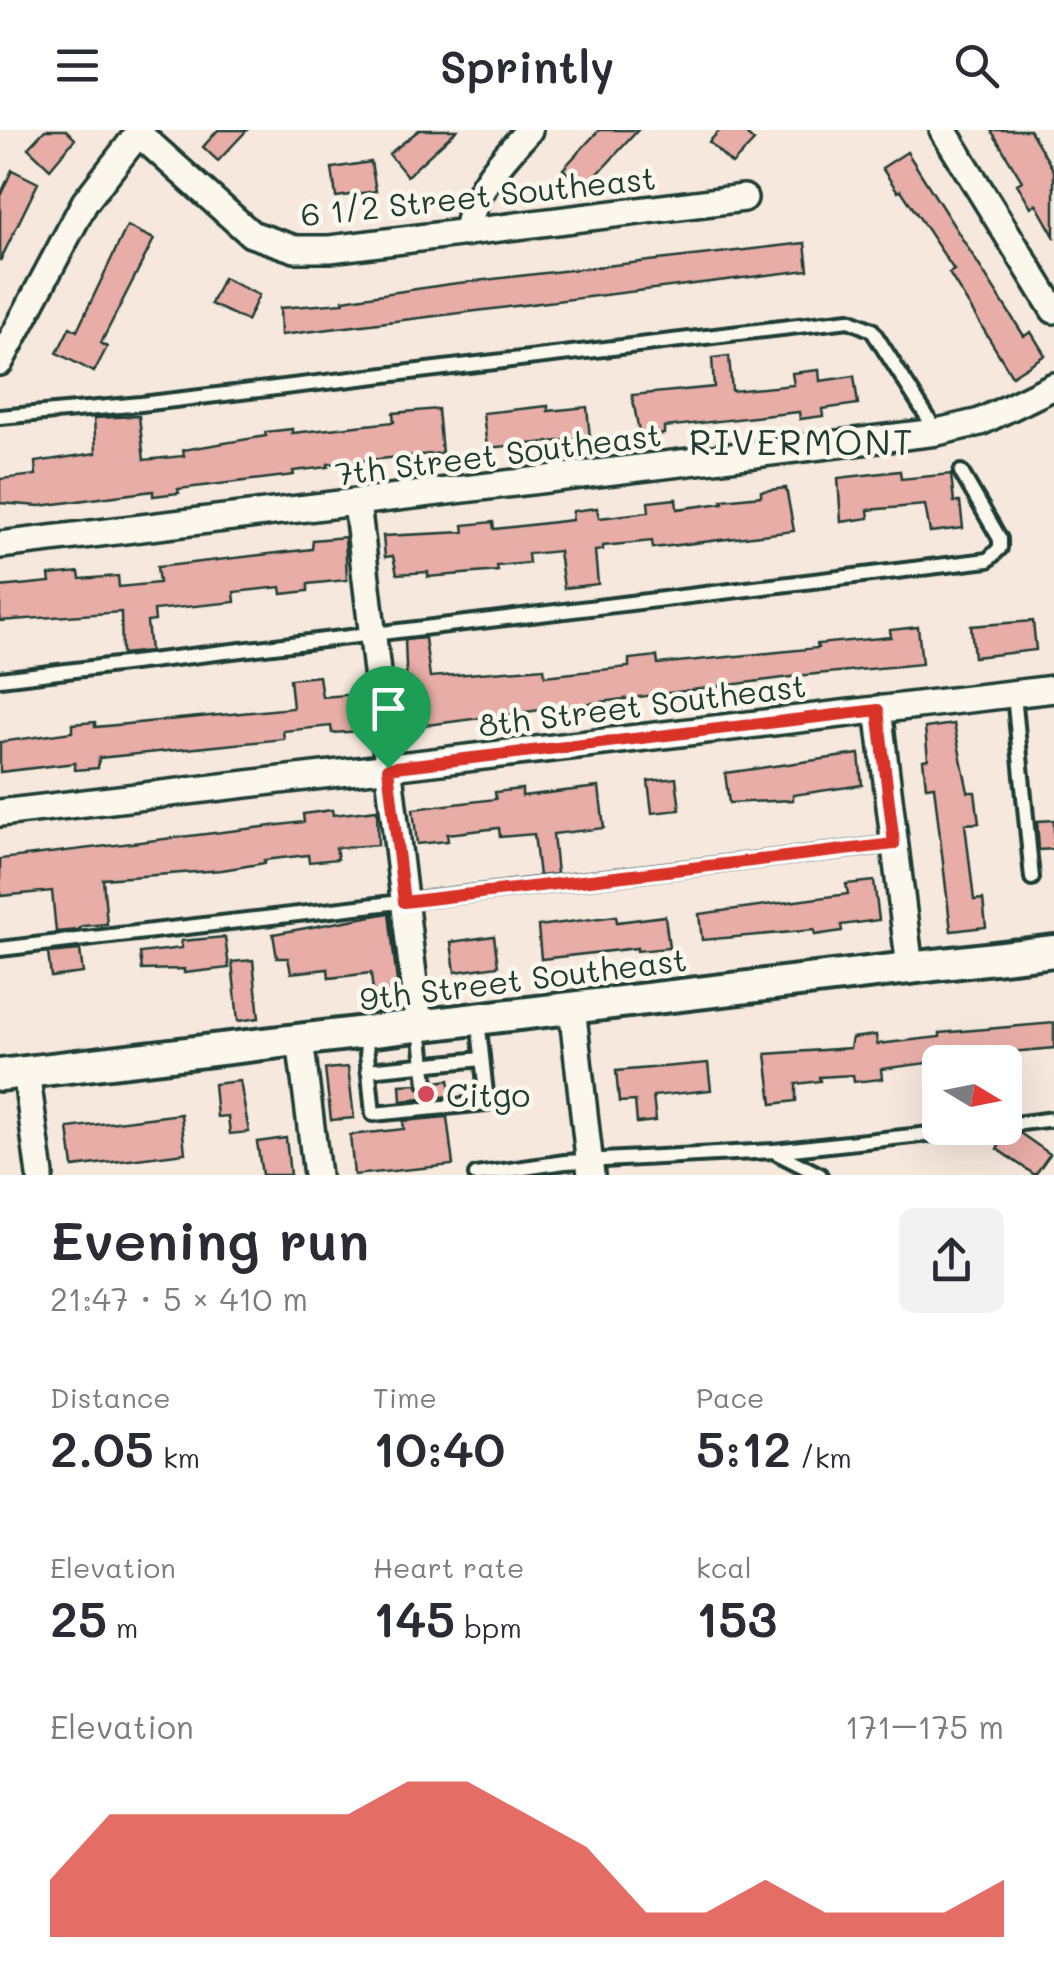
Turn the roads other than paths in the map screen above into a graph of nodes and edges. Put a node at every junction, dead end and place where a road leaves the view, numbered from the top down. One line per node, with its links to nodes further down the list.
1 (528, 130): 5 (street)
2 (943, 130): 6 (street)
3 (140, 132): 5 (street, 6 1/2 Street Southeast); 7 (street)
4 (744, 198): 5 (street, 6 1/2 Street Southeast)
5 (466, 233)
6 (1054, 310)
7 (0, 362)
8 (1054, 386): 10 (street, 7th Street Southeast)
9 (0, 417): 10 (lane)
10 (937, 432): 12 (street, 7th Street Southeast)
11 (960, 472): 14 (lane)
12 (357, 503): 13 (street, 7th Street Southeast); 14 (street)
13 (0, 546)
14 (373, 634): 15 (lane); 19 (street)
15 (0, 679)
16 (1054, 690): 17 (street, 8th Street Southeast)
17 (1014, 694): 18 (street, 8th Street Southeast); 22 (lane)
18 (878, 710): 19 (street, 8th Street Southeast); 21 (street)
19 (388, 768): 20 (street, 8th Street Southeast); 23 (street)
20 (0, 814)
21 (894, 844): 23 (lane); 26 (street)
22 (1032, 878)
23 (404, 902): 24 (lane); 29 (street)
24 (0, 949)
25 (1054, 951): 26 (street, 9th Street Southeast)
26 (910, 968): 27 (street, 9th Street Southeast)
27 (572, 1007): 28 (street, 9th Street Southeast); 41 (street)
28 (478, 1016): 29 (street, 9th Street Southeast); 32 (lane)
29 (419, 1025): 30 (street, 9th Street Southeast); 33 (lane)
30 (365, 1031): 31 (street, 9th Street Southeast); 34 (lane)
31 (300, 1039): 35 (street, 9th Street Southeast); 43 (street)
32 (482, 1058): 33 (lane); 34 (lane)
33 (424, 1065): 34 (lane); 36 (lane)
34 (368, 1070)
35 (13, 1073): 42 (street)
36 (426, 1083)
37 (1054, 1119): 38 (lane)
38 (1022, 1123)
39 (922, 1135): 40 (lane)
40 (773, 1152): 41 (lane); 45 (lane)
41 (590, 1168): 44 (lane)
42 (40, 1175)
43 (317, 1175)
44 (476, 1175)
45 (820, 1175)

